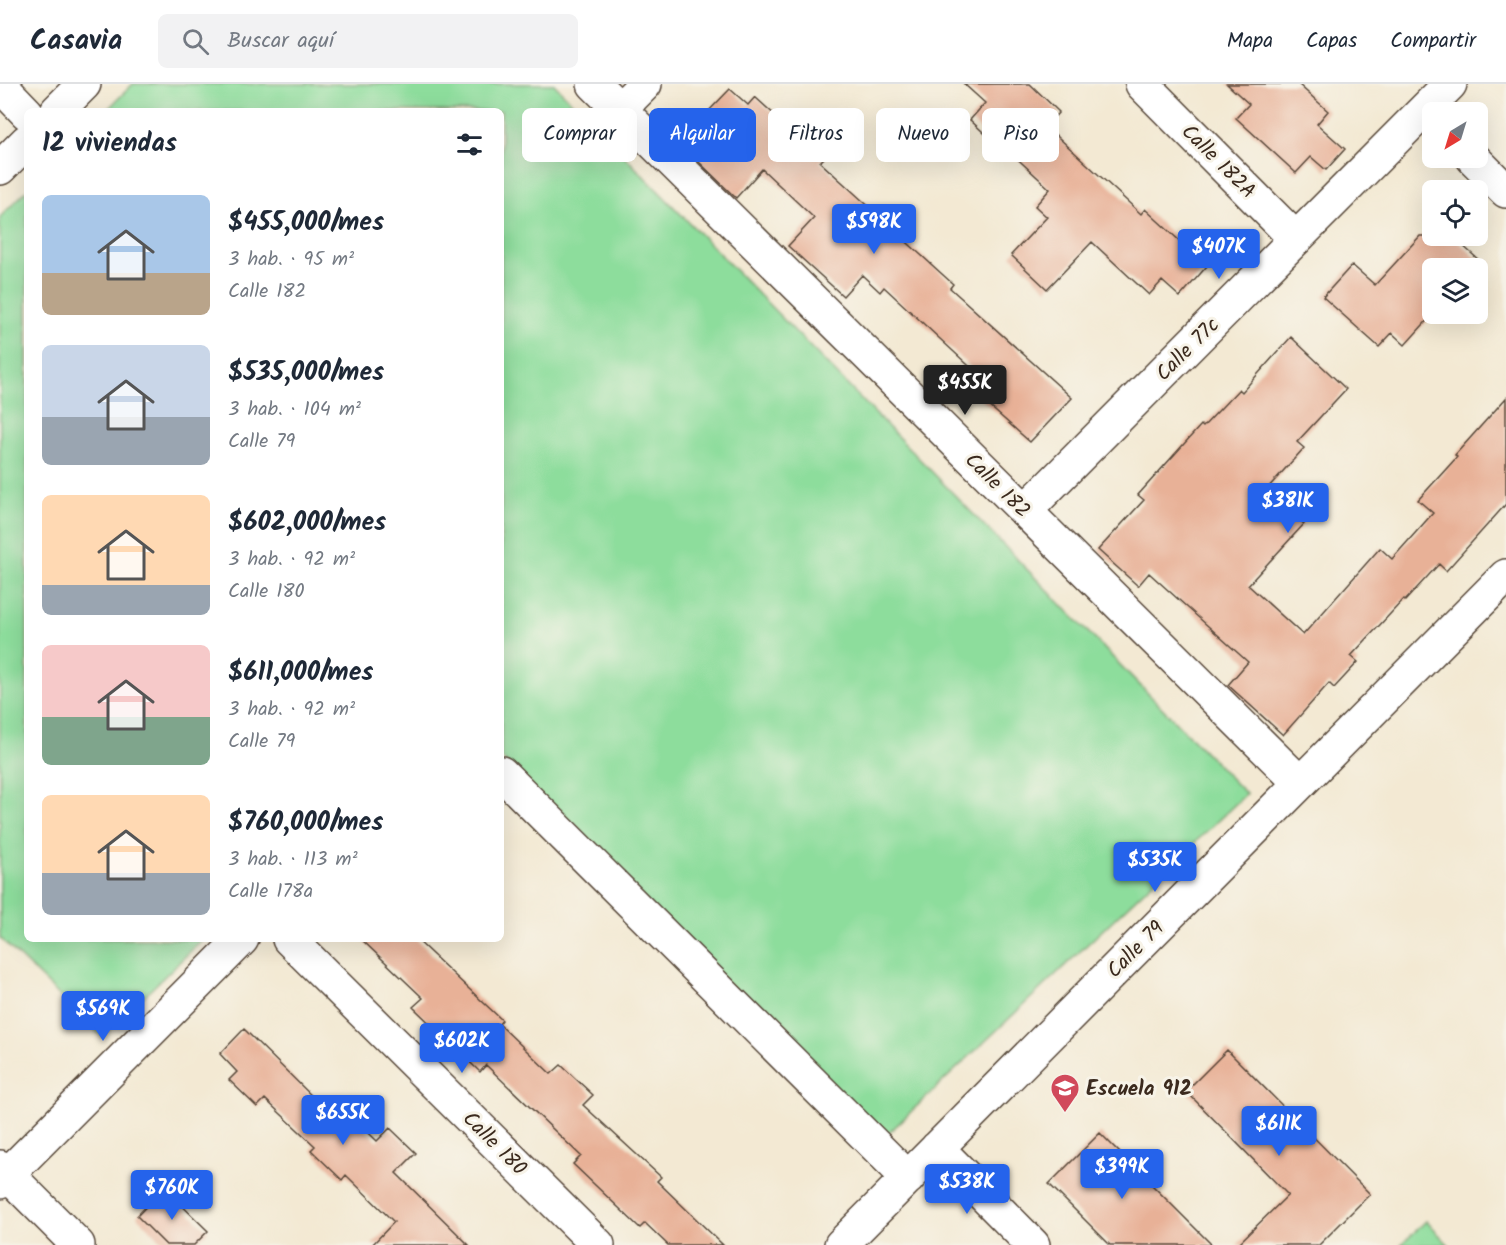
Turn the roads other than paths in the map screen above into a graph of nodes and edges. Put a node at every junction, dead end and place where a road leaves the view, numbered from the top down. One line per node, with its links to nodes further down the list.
1 (84, 84): 8 (street)
2 (594, 84): 9 (street, Calle 182)
3 (645, 84): 10 (street)
4 (1142, 84): 18 (street, Calle 182A)
5 (1450, 84): 7 (street, Calle 77c)
6 (0, 85): 11 (street)
7 (1436, 102)
8 (60, 108)
9 (618, 108)
10 (622, 108)
11 (24, 110)
12 (1422, 119): 18 (street, Calle 77c)
13 (637, 127): 19 (street, Calle 182)
14 (24, 144): 15 (street)
15 (0, 168)
16 (1483, 168): 17 (street)
17 (1506, 191)
18 (1296, 238): 19 (street, Calle 77c)
19 (1025, 511): 22 (street, Calle 182)
20 (1506, 576): 22 (street, Calle 79)
21 (504, 775): 27 (street)
22 (1300, 783): 25 (street, Calle 79)
23 (239, 942): 26 (street)
24 (292, 942): 29 (street, Calle 180)
25 (937, 1148): 27 (street, Calle 79); 31 (street)
26 (2, 1174): 28 (street)
27 (908, 1178): 30 (street, Calle 79)
28 (78, 1245)
29 (598, 1245)
30 (841, 1245)
31 (1033, 1245)

